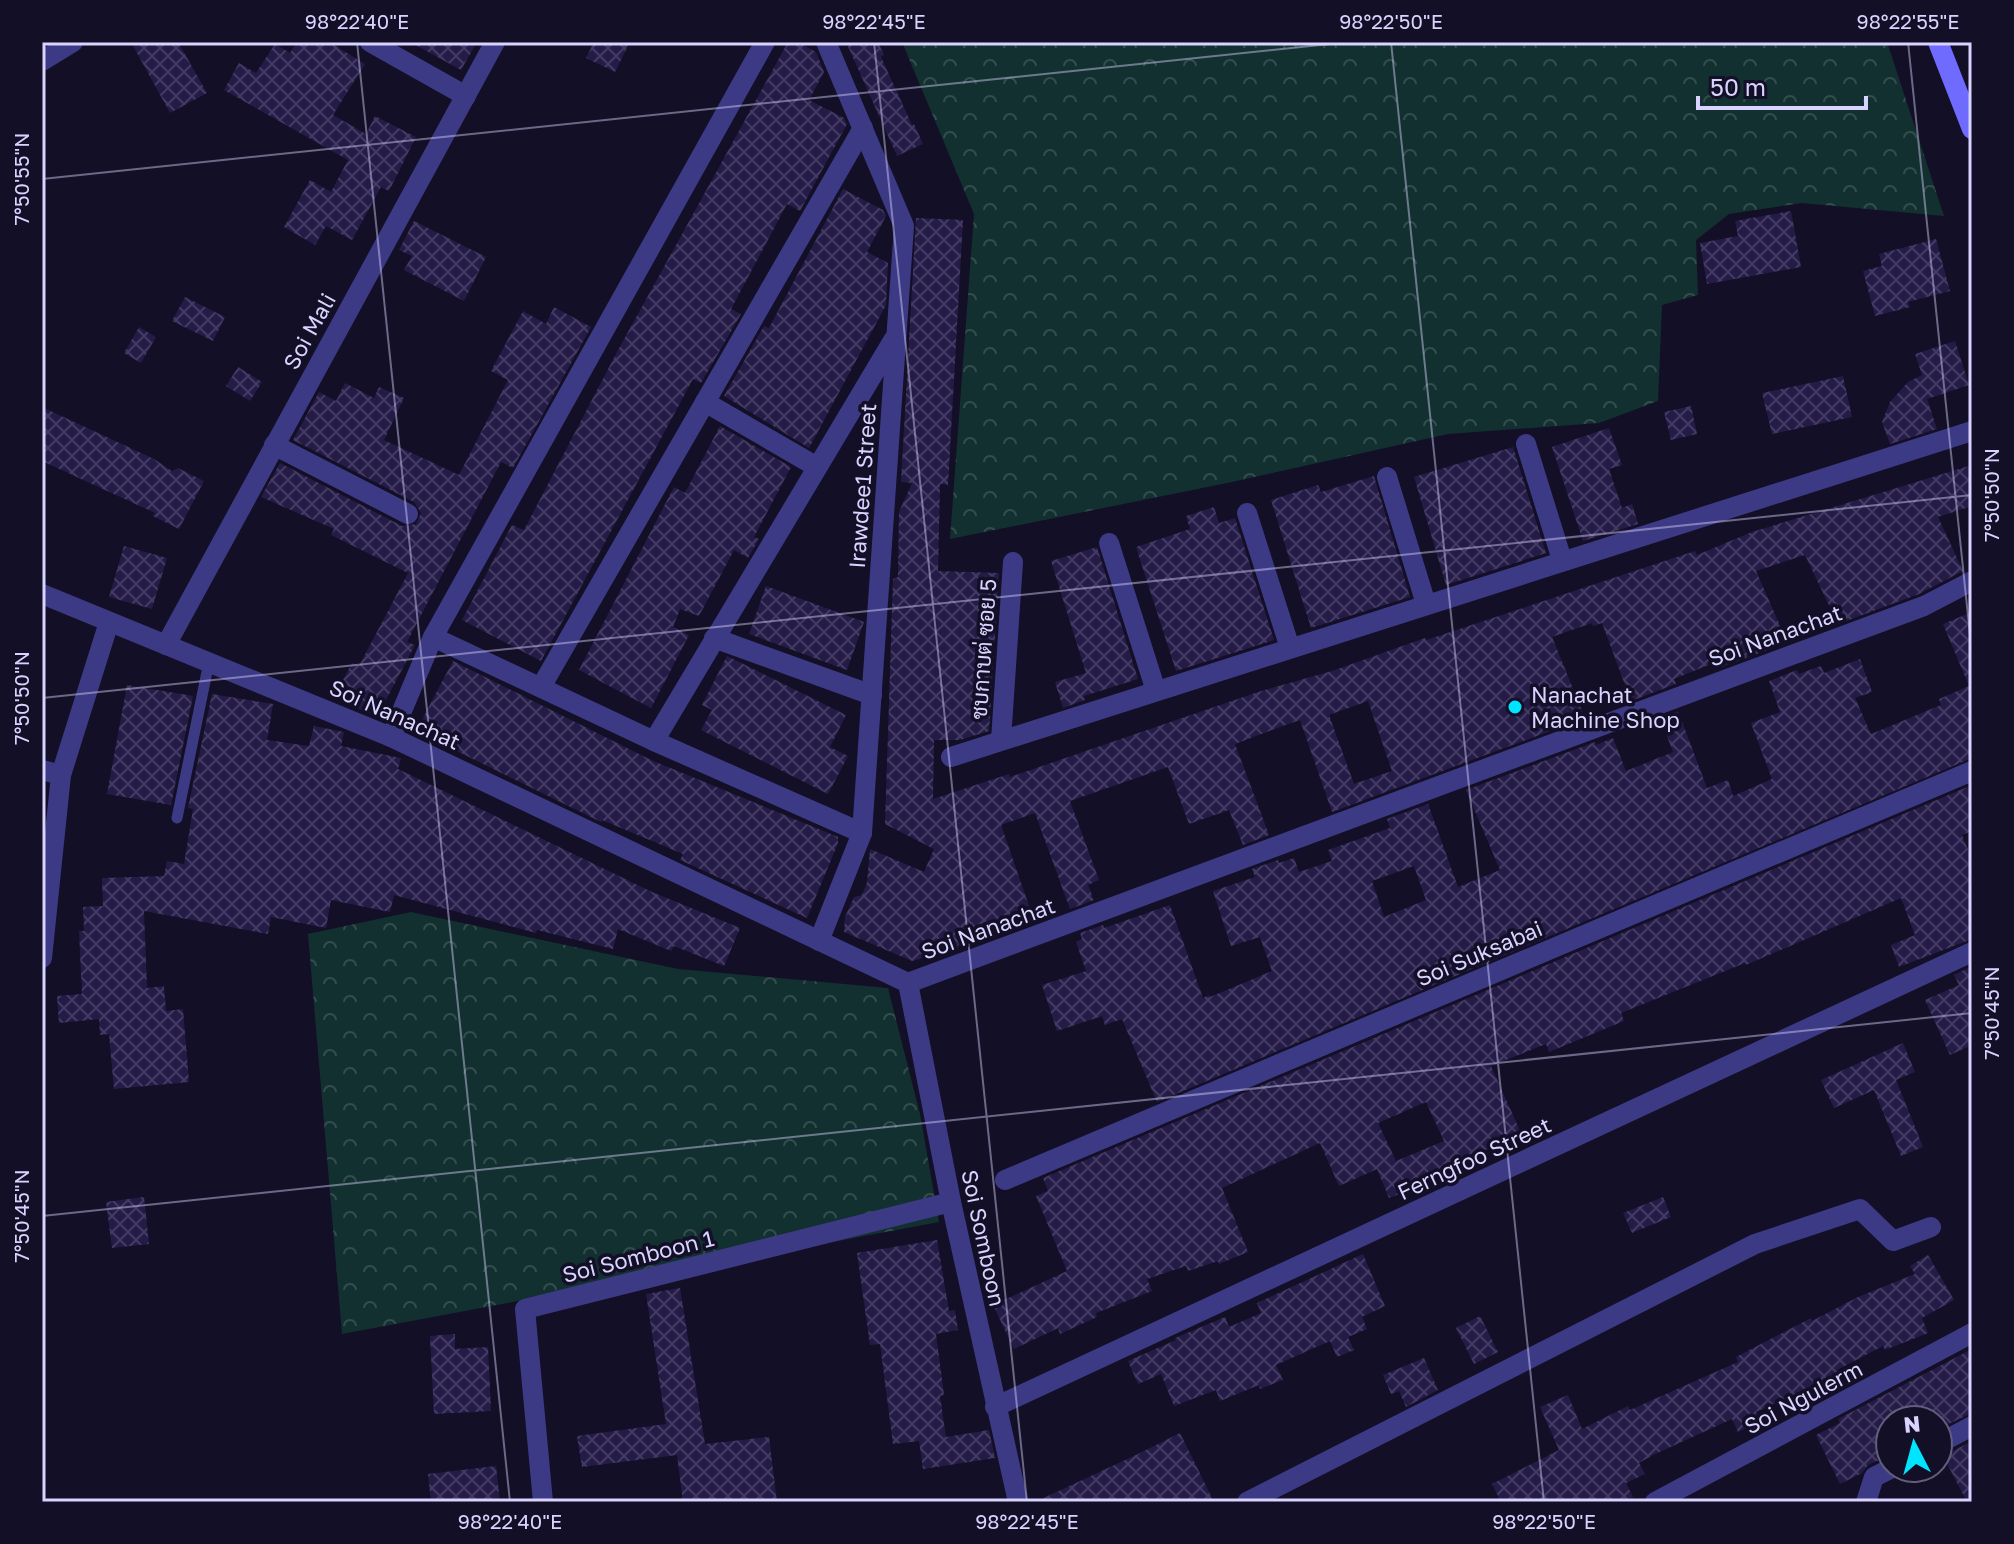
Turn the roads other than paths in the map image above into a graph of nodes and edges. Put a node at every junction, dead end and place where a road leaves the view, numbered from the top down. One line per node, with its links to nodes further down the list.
1 (73, 42): 7 (street)
2 (370, 42): 8 (street)
3 (495, 42): 8 (street, Soi Mali)
4 (765, 42): 27 (street)
5 (826, 42): 9 (street, Irawdee1 Street)
6 (1938, 42): 10 (main road)
7 (42, 61)
8 (466, 96): 15 (street, Soi Mali)
9 (863, 128): 11 (street, Irawdee1 Street); 12 (street)
10 (1972, 129)
11 (897, 335): 16 (street); 34 (street, Irawdee1 Street)
12 (705, 402): 16 (street); 32 (street)
13 (1972, 431): 21 (street)
14 (1526, 444): 21 (street)
15 (274, 445): 19 (street); 29 (street, Soi Mali)
16 (817, 467): 28 (street)
17 (1387, 477): 25 (street)
18 (1247, 513): 30 (street)
19 (408, 514)
20 (1109, 543): 33 (street)
21 (1562, 560): 25 (street)
22 (1013, 562): 36 (street, ชบกาบต่ ซอย 5)
23 (1972, 581): 46 (street, Soi Nanachat)
24 (42, 594): 26 (street, Soi Nanachat)
25 (1426, 604): 30 (street)
26 (109, 622): 29 (street, Soi Nanachat); 40 (street)
27 (433, 637): 32 (street); 35 (street)
28 (714, 638): 34 (street); 37 (street)
29 (166, 645): 31 (street, Soi Nanachat)
30 (1290, 648): 33 (street)
31 (209, 662): 35 (street, Soi Nanachat); 41 (lane)
32 (541, 687): 37 (street)
33 (1156, 691): 36 (street)
34 (872, 695): 42 (street, Irawdee1 Street)
35 (391, 737): 43 (street, Soi Nanachat)
36 (1001, 740): 38 (street)
37 (654, 741): 42 (street)
38 (951, 757)
39 (1972, 771): 47 (street, Soi Suksabai)
40 (52, 773): 45 (street)
41 (177, 818)
42 (862, 833): 43 (street, Irawdee1 Street)
43 (819, 941): 46 (street, Soi Nanachat)
44 (1972, 952): 51 (street, Ferngfoo Street)
45 (42, 958)
46 (908, 983): 48 (street, Soi Somboon)
47 (1005, 1180)
48 (951, 1202): 51 (street, Soi Somboon); 55 (street, Soi Somboon 1)
49 (1931, 1227): 57 (street)
50 (1972, 1333): 58 (street, Soi Ngulerm)
51 (995, 1407): 56 (street, Soi Somboon)
52 (1972, 1426): 53 (street)
53 (1954, 1436)
54 (1874, 1477): 59 (street)
55 (543, 1502)
56 (1018, 1502)
57 (1247, 1502)
58 (1655, 1502)
59 (1866, 1502)

